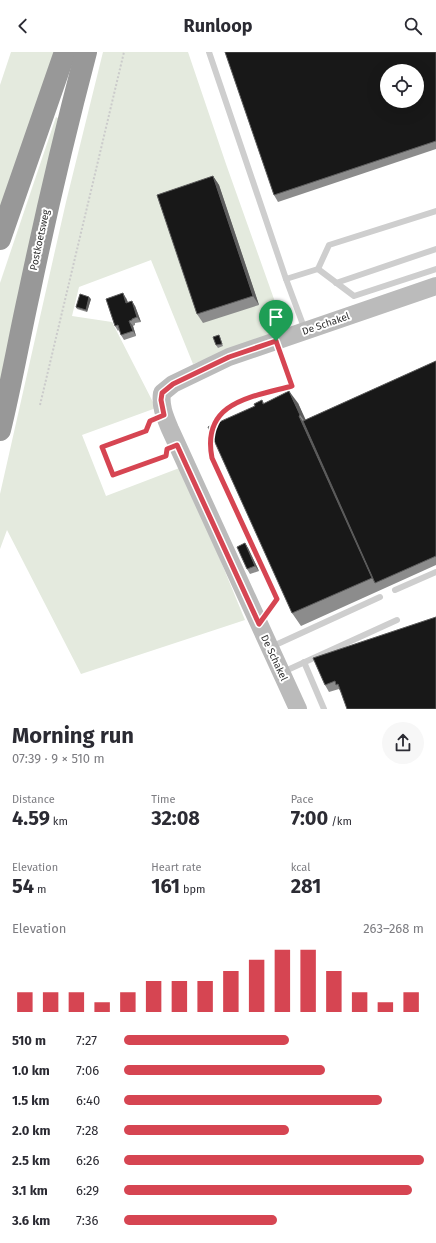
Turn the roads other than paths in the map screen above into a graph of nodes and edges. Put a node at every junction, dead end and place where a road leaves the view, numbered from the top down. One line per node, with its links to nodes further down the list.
1 (65, 52): 5 (highway)
2 (86, 52): 15 (highway, Postkoetsweg)
3 (209, 52): 9 (lane)
4 (436, 211): 7 (lane)
5 (0, 239)
6 (436, 249): 10 (lane)
7 (318, 269): 9 (lane); 10 (lane)
8 (436, 269): 10 (lane)
9 (286, 279): 12 (lane)
10 (336, 283)
11 (436, 286): 12 (street, De Schakel)
12 (305, 331): 13 (street, De Schakel)
13 (276, 341): 14 (street, De Schakel); 21 (lane)
14 (164, 415): 16 (street, De Schakel); 16 (lane)
15 (0, 430)
16 (177, 445): 21 (street, De Schakel)
17 (436, 572): 18 (lane)
18 (396, 590)
19 (380, 597): 22 (lane)
20 (397, 620): 23 (lane)
21 (259, 624): 22 (street, De Schakel)
22 (270, 648): 24 (street, De Schakel)
23 (304, 662): 24 (lane); 26 (lane)
24 (281, 673): 25 (street, De Schakel)
25 (298, 709)
26 (324, 709)

